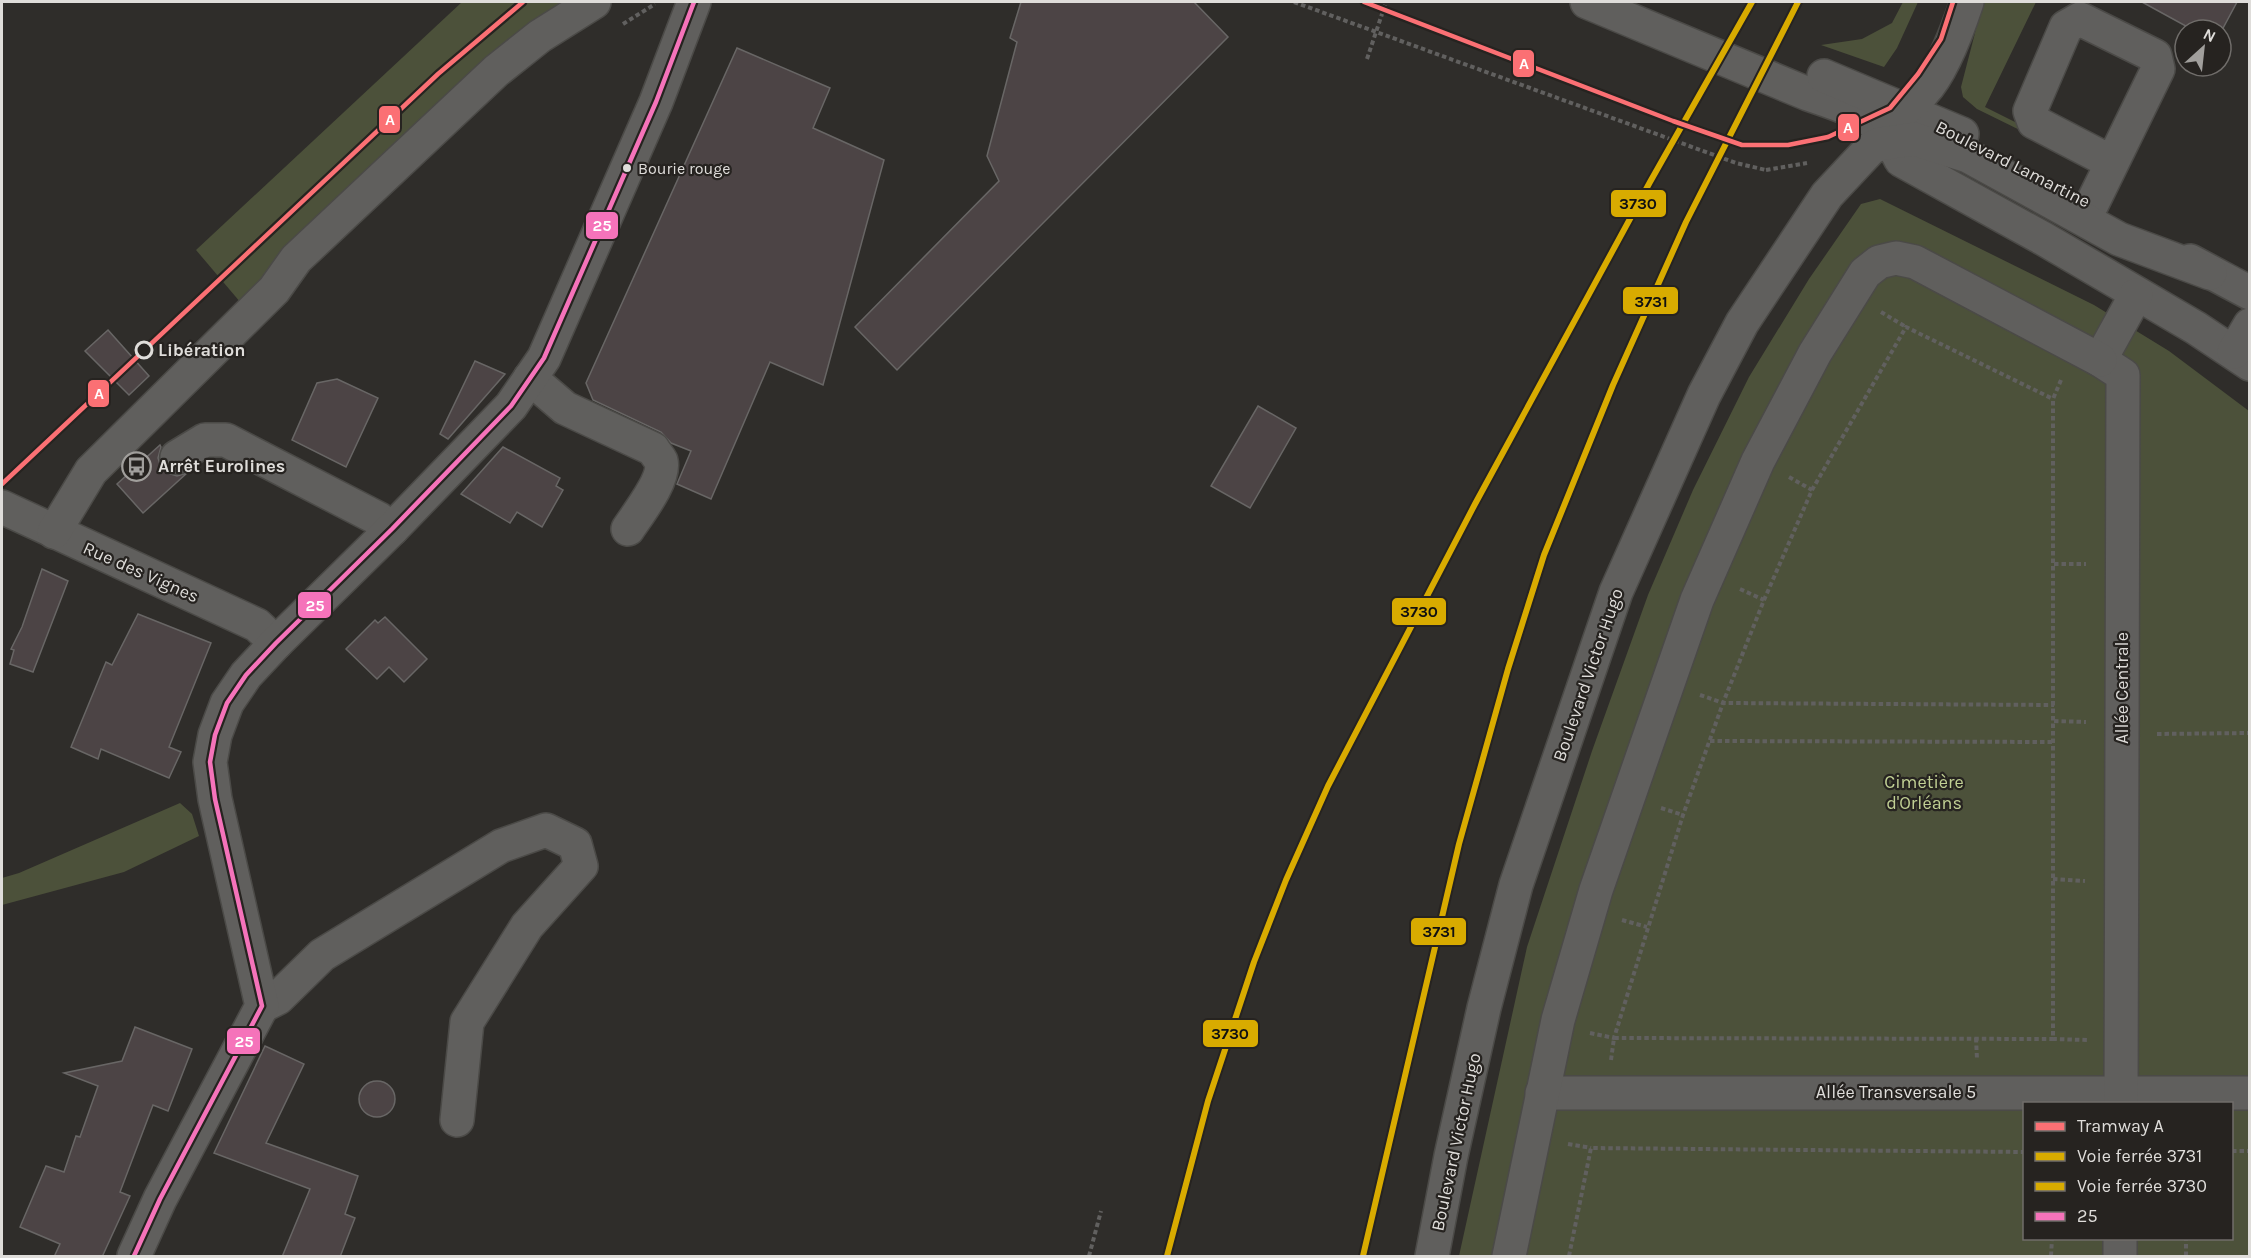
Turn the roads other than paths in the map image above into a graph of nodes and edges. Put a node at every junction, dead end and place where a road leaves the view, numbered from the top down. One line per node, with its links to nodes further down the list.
1 (594, 2): 20 (street)
2 (694, 2): 15 (street)
3 (1587, 2): 6 (street)
4 (1643, 2): 6 (street)
5 (1967, 2): 7 (street, Boulevard Victor Hugo)
6 (1803, 79): 7 (street, Boulevard Lamartine)
7 (1894, 123): 9 (street, Boulevard Lamartine); 10 (street, Boulevard Lamartine); 12 (street, Boulevard Lamartine); 29 (street, Boulevard Victor Hugo)
8 (2111, 162): 9 (street)
9 (2092, 204): 10 (street, Boulevard Lamartine)
10 (2210, 273): 11 (street, Boulevard Lamartine)
11 (2250, 293)
12 (2136, 295): 13 (street, Boulevard Lamartine); 14 (street)
13 (2244, 347)
14 (2087, 353): 23 (street); 25 (street, Allée Centrale)
15 (530, 378): 18 (street); 19 (street)
16 (177, 457): 18 (street)
17 (2, 507): 20 (street, Rue des Vignes)
18 (393, 529): 21 (street)
19 (628, 529)
20 (54, 532): 21 (street, Rue des Vignes)
21 (276, 643): 22 (street)
22 (260, 996): 26 (street); 28 (street)
23 (1542, 1093): 25 (street, Allée Transversale 5); 30 (street)
24 (2250, 1093): 25 (street, Allée Transversale 5)
25 (2121, 1098)
26 (457, 1120)
27 (2120, 1240): 31 (street)
28 (134, 1257)
29 (1432, 1257)
30 (1509, 1257)
31 (2120, 1257)

